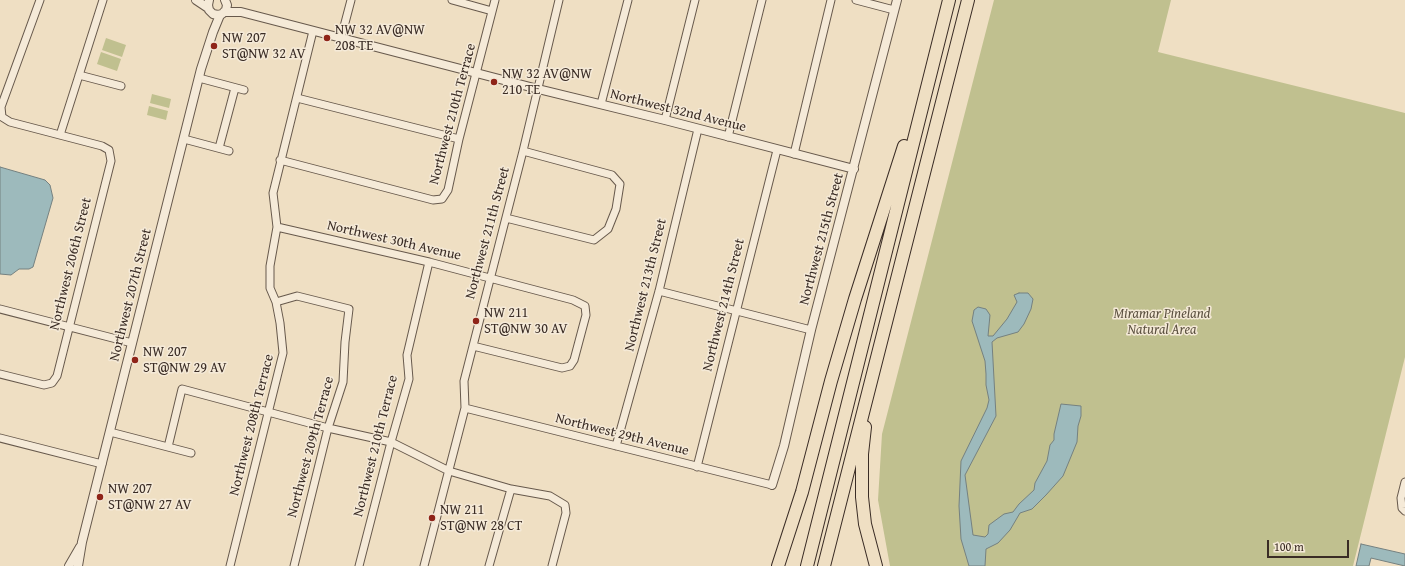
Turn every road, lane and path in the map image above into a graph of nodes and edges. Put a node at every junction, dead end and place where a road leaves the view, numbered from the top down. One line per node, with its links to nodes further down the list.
1 (40, 0): 37 (street)
2 (103, 0): 26 (street)
3 (198, 0): 17 (street)
4 (351, 0): 23 (street)
5 (452, 0): 19 (street)
6 (495, 0): 19 (street, Northwest 210th Terrace)
7 (559, 0): 30 (street, Northwest 211th Street)
8 (628, 0): 33 (street)
9 (695, 0): 35 (street)
10 (762, 0): 38 (street)
11 (832, 0): 45 (street)
12 (856, 0): 18 (street)
13 (897, 0): 18 (street, Northwest 215th Street)
14 (949, 0): 34 (highway)
15 (968, 0): 61 (highway)
16 (226, 1): 20 (street, Northwest 32nd Avenue); 21 (street, Northwest 207th Street)
17 (210, 7): 21 (street, Northwest 32nd Avenue); 24 (street, Northwest 207th Street)
18 (894, 10): 47 (street, Northwest 215th Street)
19 (492, 11): 25 (street, Northwest 210th Terrace)
20 (241, 12): 21 (street, Northwest 32nd Avenue); 22 (street, Northwest 32nd Avenue)
21 (222, 14): 24 (street, Northwest 207th Street)
22 (313, 31): 23 (street, Northwest 32nd Avenue); 32 (street, Northwest 208th Terrace)
23 (341, 38): 25 (street, Northwest 32nd Avenue)
24 (205, 54): 27 (street, Northwest 207th Street)
25 (477, 74): 30 (street, Northwest 32nd Avenue); 40 (street, Northwest 210th Terrace)
26 (79, 75): 28 (street); 37 (street)
27 (199, 78): 29 (street); 39 (street, Northwest 207th Street)
28 (121, 86)
29 (235, 88): 31 (street); 41 (street)
30 (538, 89): 33 (street, Northwest 32nd Avenue); 44 (street, Northwest 211th Street)
31 (244, 90)
32 (297, 98): 40 (street); 46 (street, Northwest 208th Terrace)
33 (601, 104): 35 (street, Northwest 32nd Avenue)
34 (921, 111): 87 (highway); 88 (highway)
35 (665, 120): 36 (street, Northwest 32nd Avenue)
36 (698, 129): 38 (street, Northwest 32nd Avenue); 52 (street, Northwest 213th Street)
37 (60, 135): 56 (street, Northwest 206th Street)
38 (728, 137): 42 (street, Northwest 32nd Avenue)
39 (184, 138): 41 (street); 58 (street, Northwest 207th Street)
40 (459, 139): 46 (street, Northwest 210th Terrace)
41 (219, 148): 43 (street)
42 (777, 150): 45 (street, Northwest 32nd Avenue); 55 (street, Northwest 214th Street)
43 (229, 151)
44 (523, 151): 48 (street, Northwest 211th Street); 48 (street)
45 (794, 154): 47 (street, Northwest 32nd Avenue)
46 (280, 160): 49 (street, Northwest 208th Terrace)
47 (854, 169): 57 (street, Northwest 215th Street)
48 (506, 218): 51 (street, Northwest 211th Street)
49 (277, 227): 50 (street, Northwest 30th Avenue); 53 (street, Northwest 208th Terrace)
50 (429, 262): 51 (street, Northwest 30th Avenue); 67 (street, Northwest 210th Terrace)
51 (490, 278): 59 (street, Northwest 211th Street); 59 (street, Northwest 30th Avenue)
52 (659, 291): 55 (street); 68 (street, Northwest 213th Street)
53 (276, 302): 63 (street, Northwest 208th Terrace); 64 (street, Northwest 209th Terrace)
54 (0, 309): 56 (street)
55 (736, 311): 57 (street); 72 (street, Northwest 214th Street)
56 (69, 327): 58 (street); 60 (street, Northwest 206th Street)
57 (811, 330): 75 (street, Northwest 215th Street)
58 (132, 343): 65 (street, Northwest 207th Street)
59 (473, 346): 62 (street, Northwest 211th Street)
60 (0, 374)
61 (867, 394): 89 (highway); 90 (highway)
62 (465, 408): 68 (street, Northwest 29th Avenue); 73 (street, Northwest 211th Street)
63 (268, 412): 64 (street); 69 (street); 81 (street, Northwest 208th Terrace)
64 (328, 428): 67 (street); 82 (street, Northwest 209th Terrace)
65 (110, 432): 69 (street); 71 (street, Northwest 207th Street)
66 (0, 438): 71 (street)
67 (391, 442): 73 (street); 83 (street, Northwest 210th Terrace)
68 (616, 446): 72 (street, Northwest 29th Avenue)
69 (168, 447): 70 (street)
70 (191, 453)
71 (102, 464): 78 (street, Northwest 207th Street)
72 (697, 467): 75 (street, Northwest 29th Avenue)
73 (449, 471): 76 (street); 84 (street, Northwest 211th Street)
74 (1405, 482): 77 (street)
75 (772, 485)
76 (511, 489): 85 (street); 86 (street)
77 (1403, 510)
78 (82, 542): 79 (street, Northwest 207th Street); 80 (street, Northwest 207th Street)
79 (69, 566)
80 (78, 566)
81 (230, 566)
82 (294, 566)
83 (359, 566)
84 (424, 566)
85 (489, 566)
86 (552, 566)
87 (778, 566)
88 (807, 566)
89 (824, 566)
90 (876, 566)

